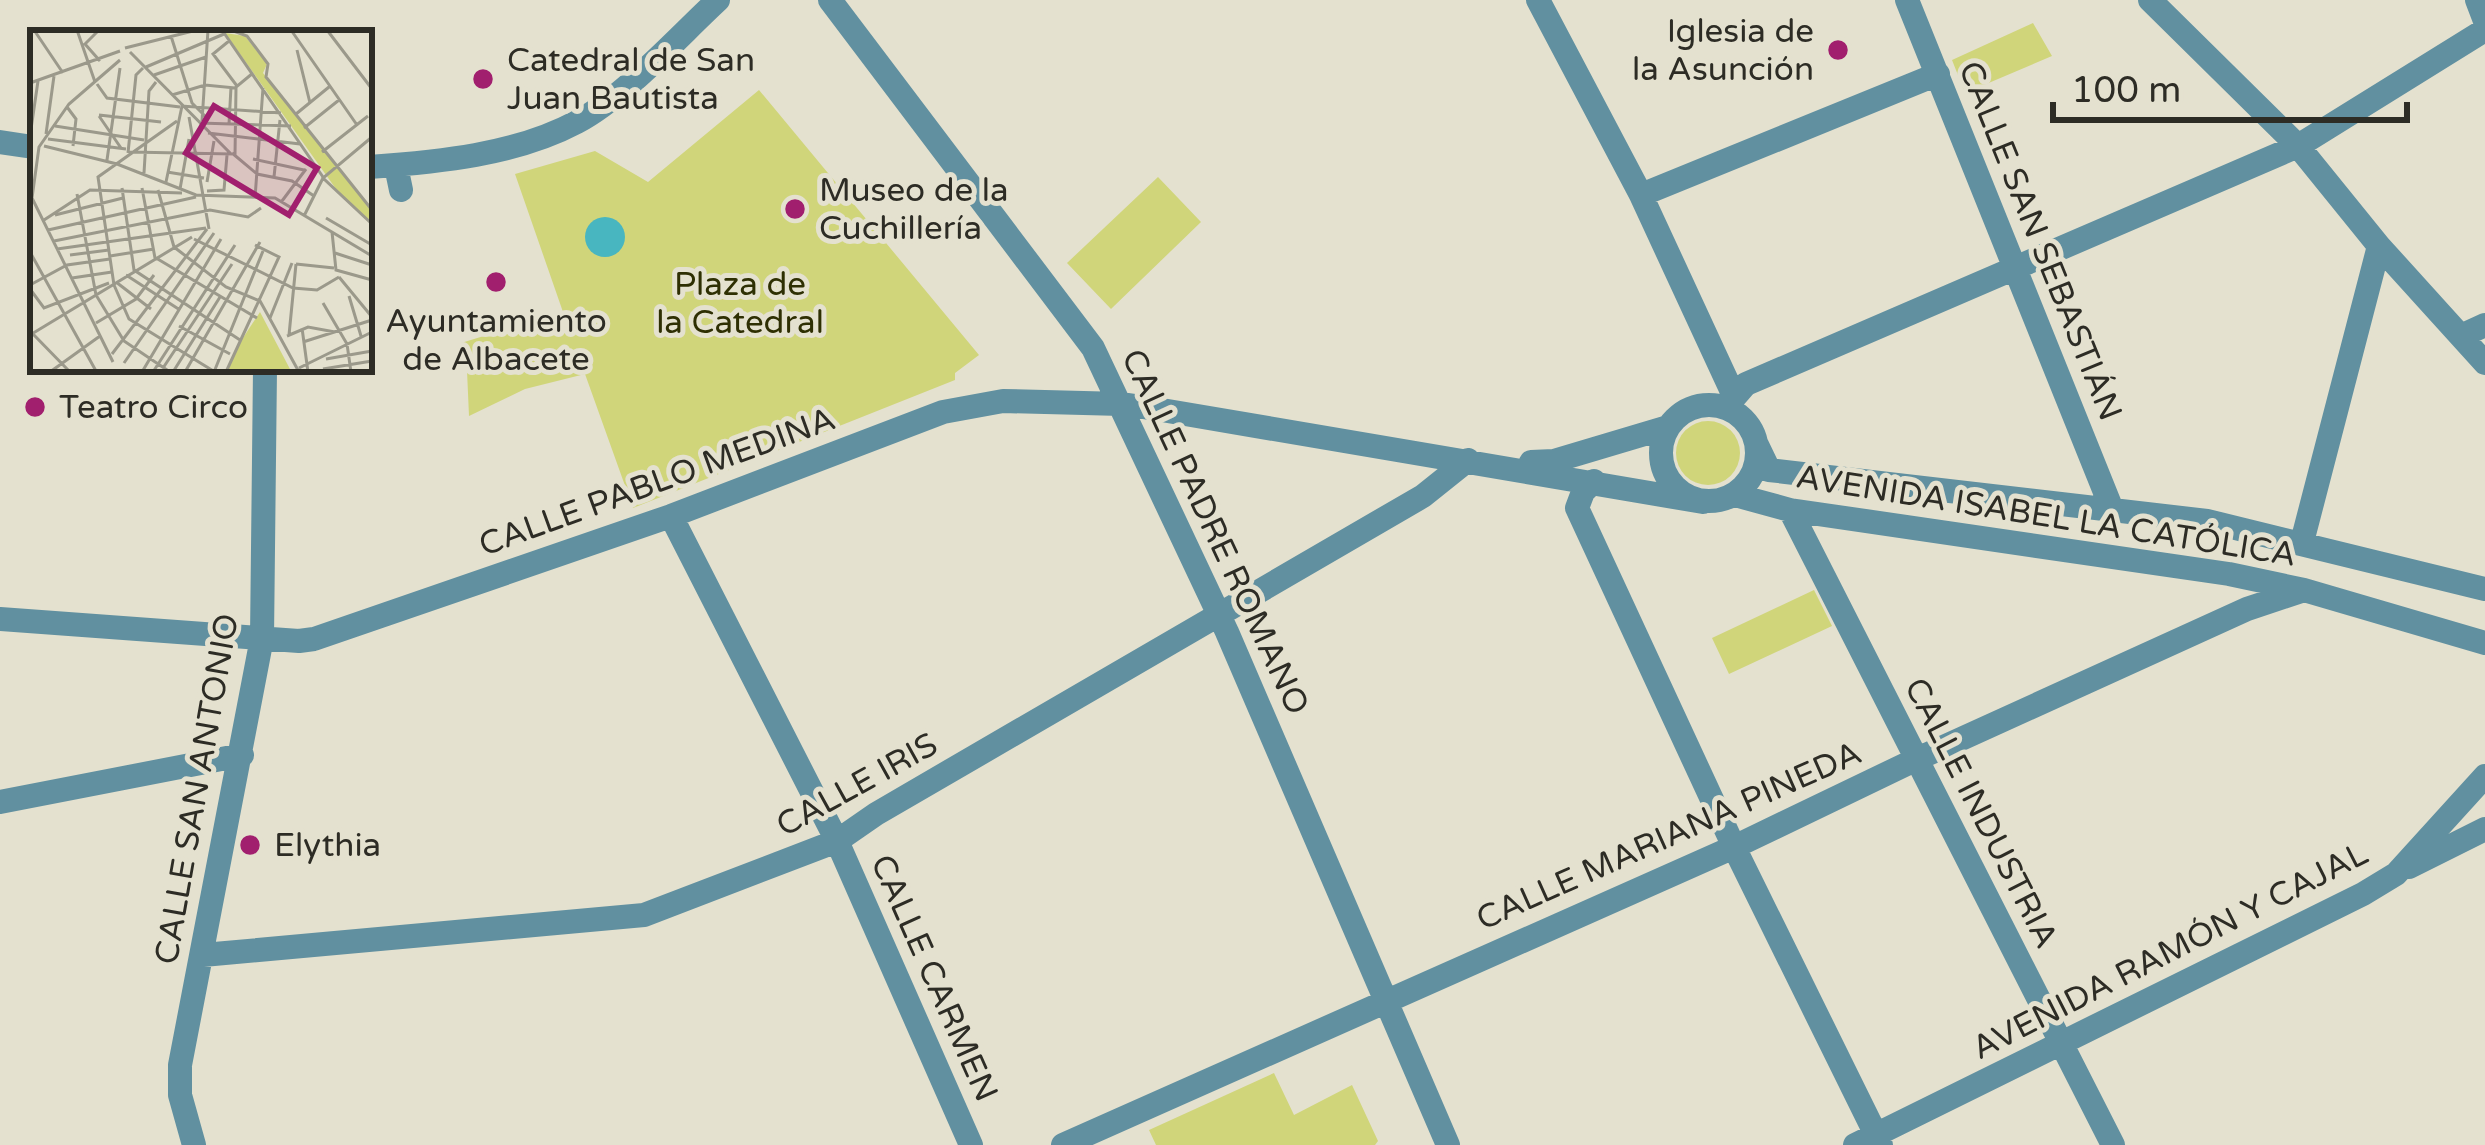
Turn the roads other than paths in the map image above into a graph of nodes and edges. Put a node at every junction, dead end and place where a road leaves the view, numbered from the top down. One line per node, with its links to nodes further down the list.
1 (718, 0): 13 (street)
2 (830, 0): 21 (street, CALLE PADRE ROMANO)
3 (1538, 0): 14 (street)
4 (1907, 0): 9 (street, CALLE SAN SEBASTIÁN)
5 (2150, 0): 11 (street)
6 (2477, 0): 7 (street)
7 (2485, 21)
8 (2485, 31): 11 (street)
9 (1938, 74): 14 (street); 16 (street, CALLE SAN SEBASTIÁN)
10 (0, 142): 12 (street)
11 (2298, 146): 15 (street); 16 (street)
12 (30, 147)
13 (372, 168)
14 (1641, 195): 20 (street)
15 (2379, 246): 17 (street); 31 (street)
16 (2017, 266): 20 (street); 28 (street, CALLE SAN SEBASTIÁN)
17 (2473, 330): 18 (street)
18 (2485, 363)
19 (265, 372): 36 (street, CALLE SAN ANTONIO)
20 (1730, 402): 22 (street); 23 (street)
21 (1122, 404): 24 (street); 30 (street, CALLE PABLO MEDINA); 34 (street, CALLE PADRE ROMANO)
22 (1668, 427): 24 (street); 27 (street)
23 (1757, 445): 26 (street); 28 (street, AVENIDA ISABEL LA CATÓLICA)
24 (1475, 461): 25 (street); 34 (street, CALLE IRIS)
25 (1594, 481): 27 (street); 44 (street)
26 (1735, 495): 27 (street); 29 (street, AVENIDA ISABEL LA CATÓLICA)
27 (1703, 502)
28 (2111, 507): 31 (street, AVENIDA ISABEL LA CATÓLICA)
29 (1790, 510): 33 (street, AVENIDA ISABEL LA CATÓLICA); 39 (street, CALLE INDUSTRIA)
30 (671, 516): 36 (street, CALLE PABLO MEDINA); 43 (street, CALLE CARMEN)
31 (2302, 542): 32 (street, AVENIDA ISABEL LA CATÓLICA)
32 (2485, 589)
33 (2304, 590): 37 (street, AVENIDA ISABEL LA CATÓLICA); 39 (street, CALLE MARIANA PINEDA)
34 (1218, 614): 43 (street, CALLE IRIS); 47 (street, CALLE PADRE ROMANO)
35 (0, 619): 36 (street, CALLE PABLO MEDINA)
36 (262, 638): 38 (street, CALLE SAN ANTONIO)
37 (2485, 643)
38 (242, 755): 41 (street); 46 (street, CALLE SAN ANTONIO)
39 (1917, 759): 44 (street, CALLE MARIANA PINEDA); 48 (street, CALLE INDUSTRIA)
40 (2485, 776): 45 (street, AVENIDA RAMÓN Y CAJAL)
41 (0, 802)
42 (2485, 829): 45 (street)
43 (837, 841): 46 (street, CALLE IRIS); 51 (street, CALLE CARMEN)
44 (1734, 847): 47 (street, CALLE MARIANA PINEDA); 49 (street)
45 (2396, 874): 48 (street, AVENIDA RAMÓN Y CAJAL)
46 (203, 955): 50 (street, CALLE SAN ANTONIO)
47 (1385, 1000): 52 (street, CALLE MARIANA PINEDA); 53 (street, CALLE PADRE ROMANO)
48 (2062, 1045): 49 (street, AVENIDA RAMÓN Y CAJAL); 54 (street, CALLE INDUSTRIA)
49 (1871, 1142)
50 (194, 1145)
51 (971, 1145)
52 (1063, 1145)
53 (1448, 1145)
54 (2114, 1145)

